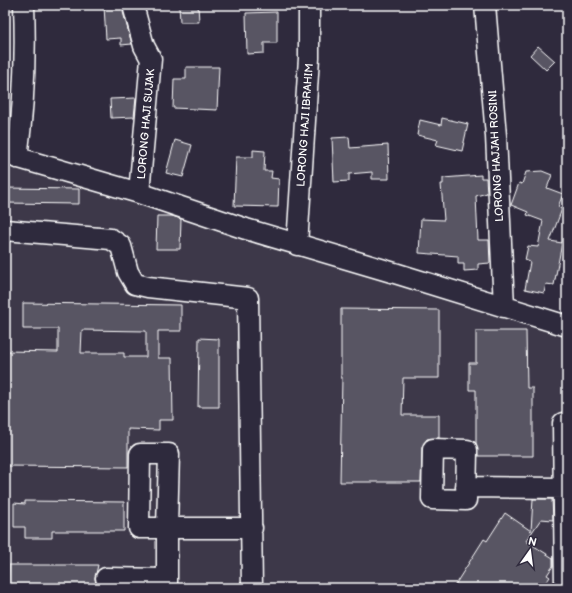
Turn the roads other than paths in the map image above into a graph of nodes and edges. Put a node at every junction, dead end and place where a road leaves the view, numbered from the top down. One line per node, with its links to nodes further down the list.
1 (24, 5): 5 (street)
2 (309, 5): 8 (street, LORONG HAJI IBRAHIM)
3 (485, 5): 9 (street, LORONG HAJJAH ROSINI)
4 (134, 9): 6 (street, LORONG HAJI SUJAK)
5 (11, 156): 6 (street)
6 (139, 194): 8 (street)
7 (5, 230): 14 (street)
8 (297, 245): 9 (street)
9 (504, 307): 10 (street)
10 (567, 326)
11 (563, 424): 13 (street)
12 (466, 487): 13 (street)
13 (564, 488): 16 (street)
14 (252, 528): 17 (street); 18 (street)
15 (106, 578): 17 (street)
16 (566, 579)
17 (167, 583)
18 (252, 588)

